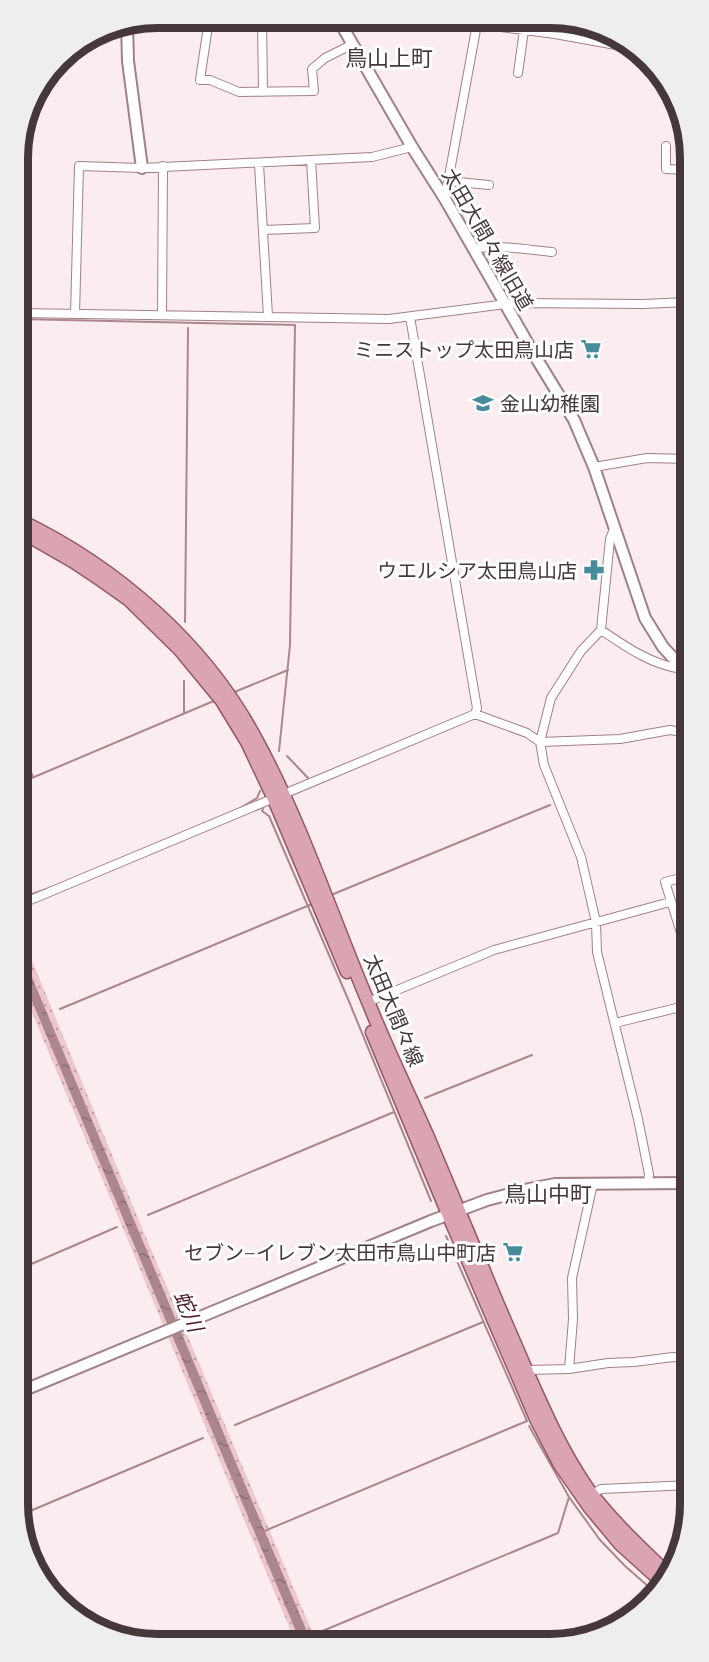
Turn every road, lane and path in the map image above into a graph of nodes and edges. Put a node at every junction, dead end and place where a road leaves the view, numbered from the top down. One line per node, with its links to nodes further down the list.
1 (207, 28): 11 (street)
2 (262, 28): 11 (street)
3 (344, 28): 9 (street, 太田大間々線旧道)
4 (476, 28): 19 (street)
5 (513, 28): 6 (street)
6 (525, 30): 8 (street); 10 (street)
7 (127, 32): 17 (street)
8 (603, 39)
9 (353, 44): 11 (street); 13 (street, 太田大間々線旧道)
10 (518, 73)
11 (263, 92)
12 (666, 146): 18 (street)
13 (412, 147): 14 (street); 21 (street, 太田大間々線旧道)
14 (311, 160): 15 (street); 22 (street)
15 (258, 164): 16 (street); 22 (street)
16 (163, 166): 17 (street); 29 (street)
17 (142, 168): 28 (street)
18 (680, 170)
19 (448, 181): 20 (street); 21 (street)
20 (489, 185)
21 (445, 199): 23 (street, 太田大間々線旧道)
22 (263, 230): 30 (street)
23 (473, 249): 24 (street); 26 (street, 太田大間々線旧道)
24 (552, 252)
25 (680, 302): 26 (street)
26 (506, 304): 31 (street); 33 (street, 太田大間々線旧道)
27 (29, 313): 28 (street)
28 (75, 314): 29 (street)
29 (162, 315): 30 (street)
30 (268, 316): 31 (street)
31 (410, 317): 40 (street)
32 (680, 459): 33 (street)
33 (594, 467): 35 (street, 太田大間々線旧道)
34 (29, 525): 43 (main road, 太田大間々線)
35 (614, 529): 37 (street); 38 (street, 太田大間々線旧道)
36 (29, 536): 43 (main road, 太田大間々線)
37 (602, 630): 39 (street); 42 (street)
38 (680, 666)
39 (680, 671)
40 (475, 714): 42 (street); 43 (street)
41 (680, 732): 42 (street)
42 (540, 742): 47 (street)
43 (278, 795): 45 (street); 49 (main road, 太田大間々線); 55 (main road, 太田大間々線)
44 (680, 878): 46 (street)
45 (28, 901)
46 (670, 902): 47 (street); 48 (street)
47 (596, 922): 49 (street); 51 (street)
48 (680, 931)
49 (368, 1002): 55 (main road, 太田大間々線)
50 (680, 1007): 51 (street)
51 (615, 1023): 52 (street)
52 (648, 1183): 53 (street); 54 (street)
53 (680, 1183)
54 (593, 1184): 55 (street); 57 (street)
55 (453, 1212): 58 (main road, 太田大間々線); 59 (street); 63 (main road, 太田大間々線)
56 (680, 1358): 57 (street)
57 (569, 1369): 58 (street)
58 (526, 1370): 61 (main road, 太田大間々線)
59 (28, 1388)
60 (680, 1485): 61 (street)
61 (592, 1494): 62 (main road, 太田大間々線)
62 (663, 1569)
63 (657, 1577)

